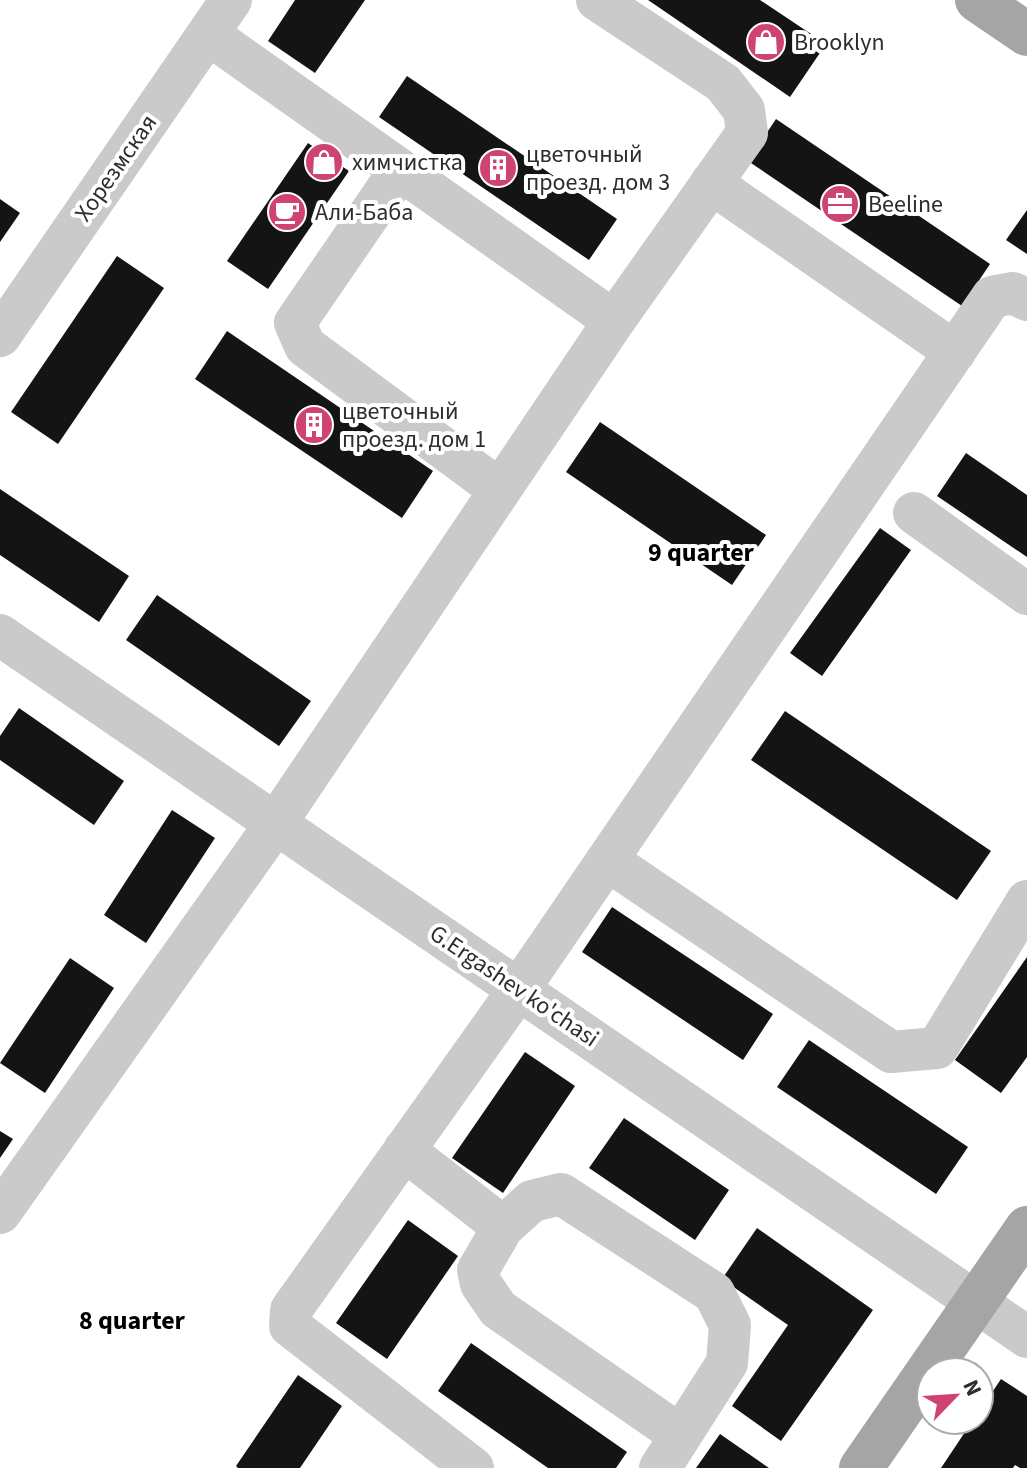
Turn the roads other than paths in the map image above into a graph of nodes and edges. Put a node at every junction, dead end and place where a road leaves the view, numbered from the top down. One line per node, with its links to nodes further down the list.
1 (231, 0): 4 (street, Хорезмская)
2 (597, 0): 7 (street)
3 (977, 0): 5 (main road)
4 (208, 34): 6 (street); 10 (street, Хорезмская)
5 (1027, 34)
6 (400, 170): 9 (street); 12 (street)
7 (711, 183): 9 (street); 11 (street)
8 (1027, 300): 11 (street)
9 (614, 321): 12 (street)
10 (0, 336)
11 (955, 352): 17 (street)
12 (500, 490): 16 (street)
13 (914, 513): 14 (street)
14 (1027, 594)
15 (0, 635): 16 (street, G.Ergashev ko'chasi)
16 (276, 823): 19 (street, G.Ergashev ko'chasi); 21 (street)
17 (607, 860): 18 (street); 19 (street)
18 (1027, 901)
19 (519, 989): 20 (street); 24 (street, G.Ergashev ko'chasi)
20 (404, 1150): 22 (street); 27 (street)
21 (0, 1213)
22 (503, 1227): 26 (street); 26 (street)
23 (1027, 1228): 24 (main road)
24 (976, 1301): 25 (street, G.Ergashev ko'chasi); 28 (main road)
25 (1027, 1337)
26 (670, 1452)
27 (473, 1468)
28 (861, 1468)

